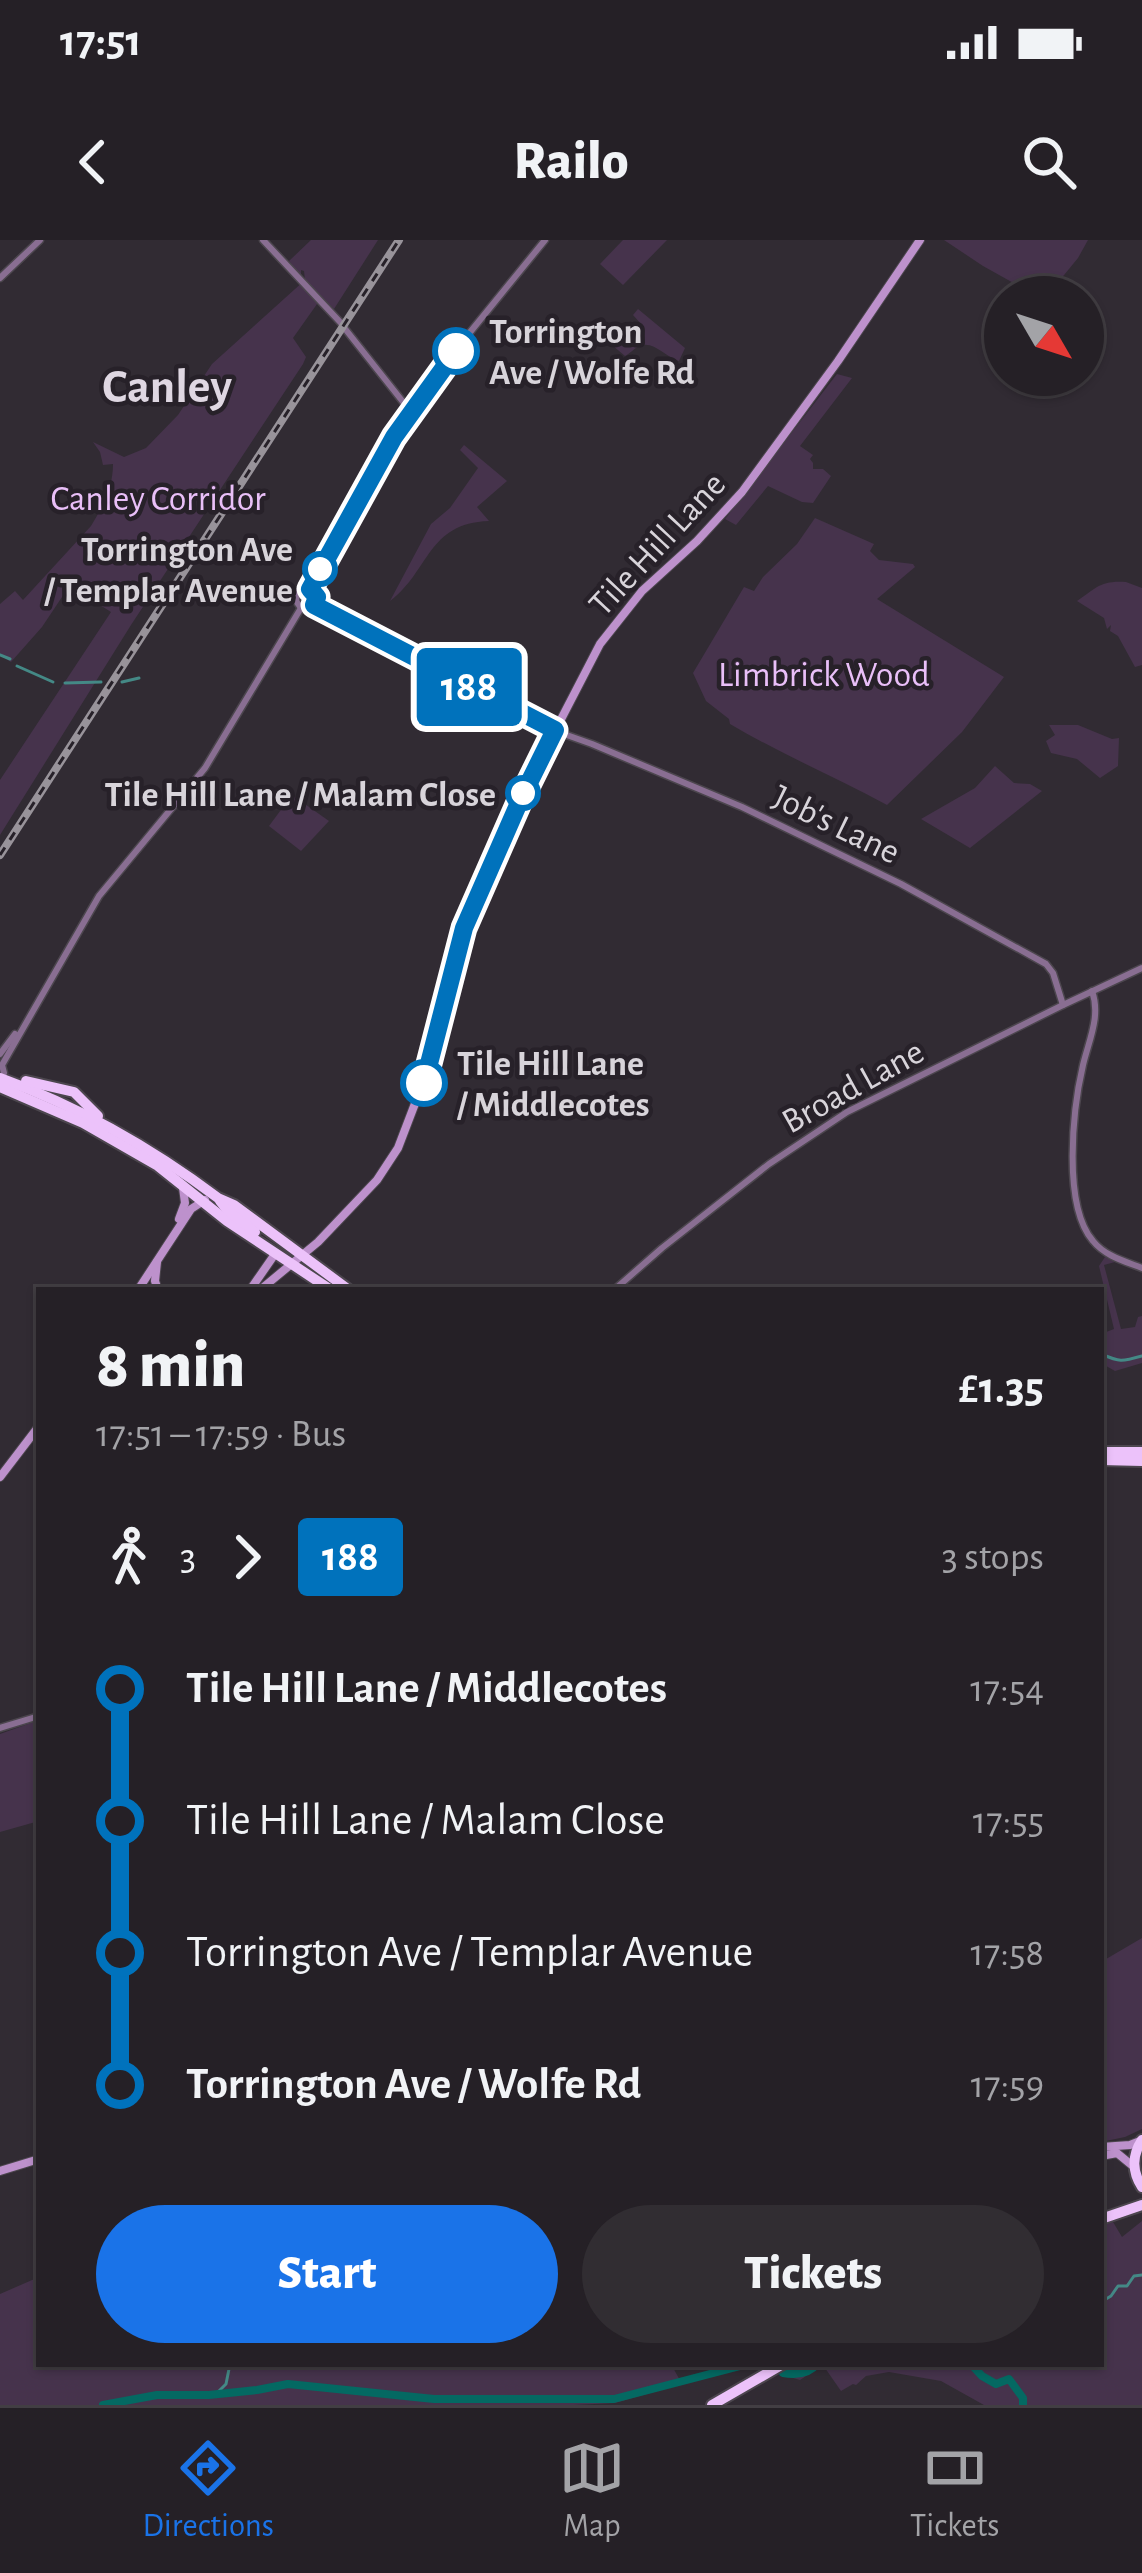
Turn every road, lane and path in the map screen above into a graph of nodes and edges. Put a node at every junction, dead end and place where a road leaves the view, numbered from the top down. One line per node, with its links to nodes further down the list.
1 (40, 240): 5 (street)
2 (263, 240): 6 (street)
3 (544, 240): 6 (street)
4 (920, 240): 10 (main road, Tile Hill Lane)
5 (0, 278)
6 (411, 412): 7 (street)
7 (310, 589): 8 (street); 9 (street)
8 (314, 605): 9 (street); 10 (street, Job's Lane)
9 (301, 608): 14 (street)
10 (555, 730): 13 (street, Job's Lane); 20 (main road, Tile Hill Lane)
11 (1142, 968): 12 (street, Broad Lane)
12 (1092, 991): 13 (street, Broad Lane); 27 (street)
13 (1063, 1004): 34 (street, Broad Lane)
14 (22, 1027): 15 (street); 16 (street)
15 (0, 1054)
16 (1, 1075): 17 (highway); 18 (highway)
17 (182, 1184): 19 (highway); 21 (main road)
18 (218, 1198): 19 (main road); 22 (highway); 24 (highway)
19 (201, 1200): 21 (main road); 24 (highway)
20 (329, 1230): 23 (main road, Tile Hill Lane); 25 (main road, Tile Hill Lane)
21 (171, 1237): 26 (main road)
22 (277, 1238): 23 (main road); 25 (highway)
23 (318, 1242): 25 (main road, Tile Hill Lane)
24 (275, 1254): 25 (highway); 32 (main road)
25 (303, 1259): 28 (main road, Tile Hill Lane); 29 (highway)
26 (157, 1262): 30 (main road); 31 (main road)
27 (1142, 1268)
28 (280, 1274): 29 (main road); 33 (main road, Tile Hill Lane)
29 (325, 1281)
30 (140, 1286)
31 (156, 1287)
32 (252, 1287)
33 (264, 1287)
34 (618, 1287)
35 (36, 1430): 38 (main road)
36 (1104, 1456): 37 (highway)
37 (1142, 1457)
38 (0, 1478)
39 (36, 1717): 40 (street)
40 (0, 1728)
41 (1142, 2140): 42 (main road); 45 (highway)
42 (1104, 2150)
43 (1104, 2151): 45 (main road)
44 (36, 2159): 46 (main road)
45 (1134, 2167): 47 (highway)
46 (0, 2170)
47 (1140, 2185): 49 (highway)
48 (1142, 2205): 49 (highway)
49 (1123, 2210): 50 (highway)
50 (1104, 2218)
51 (777, 2367): 52 (highway)
52 (712, 2405)

